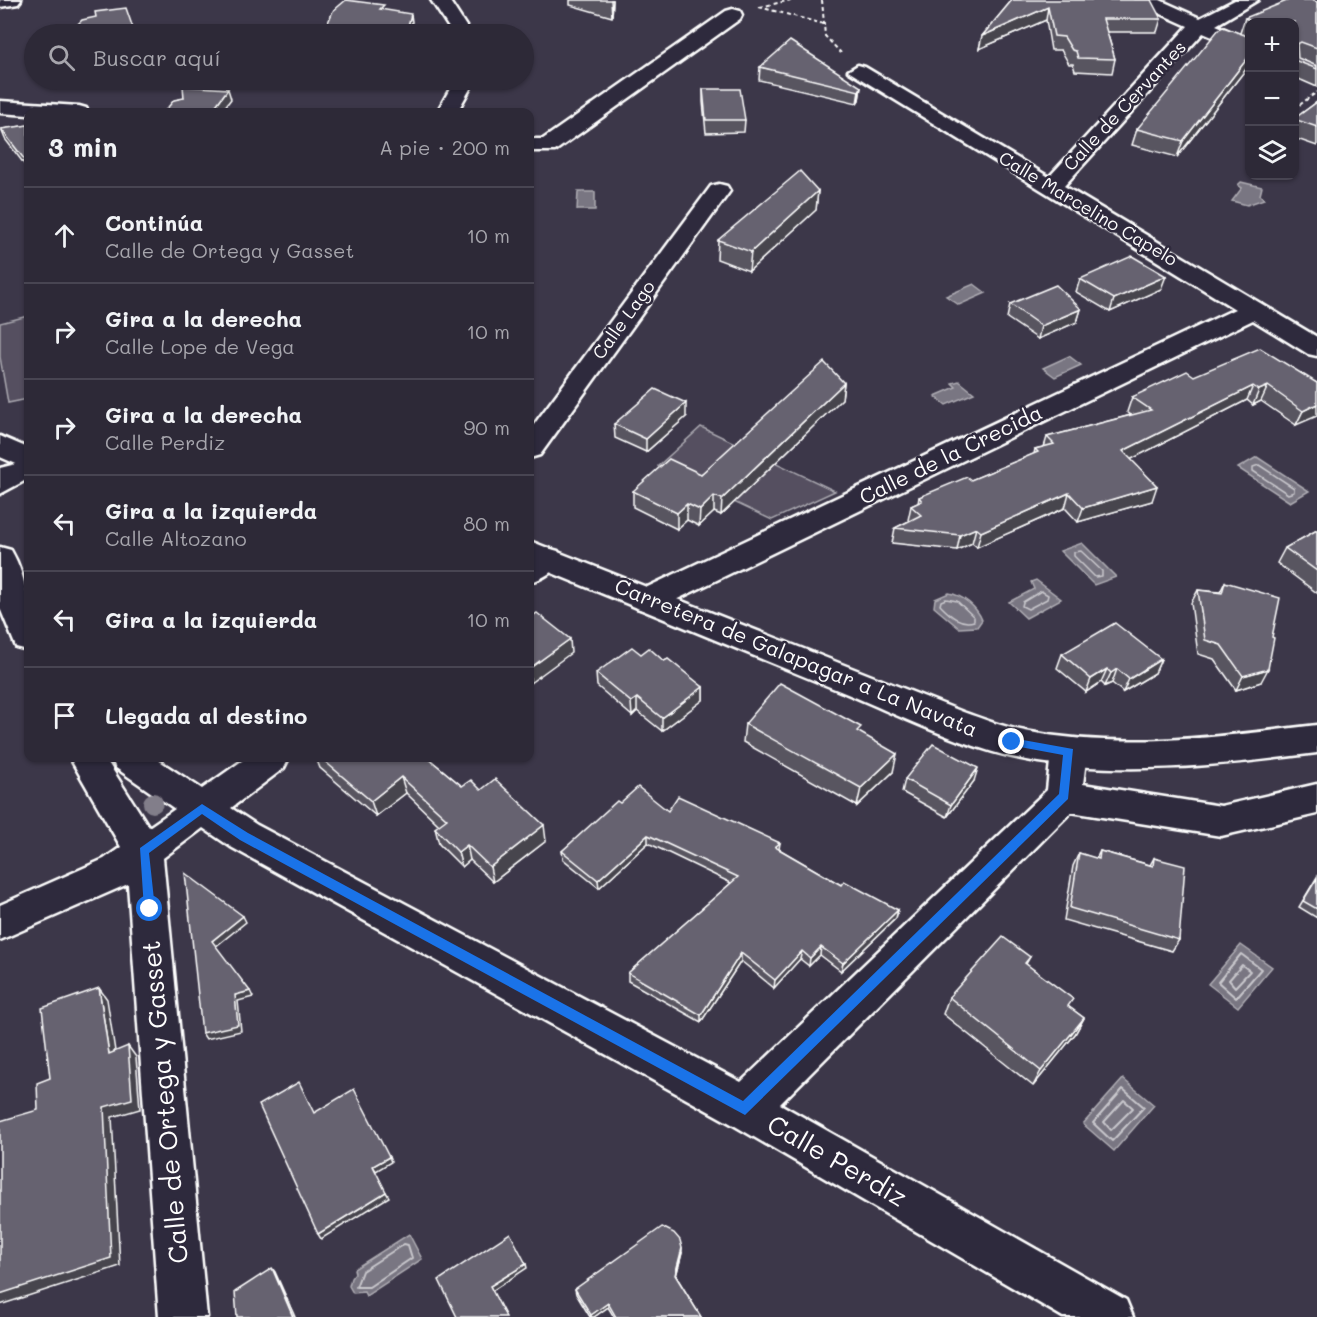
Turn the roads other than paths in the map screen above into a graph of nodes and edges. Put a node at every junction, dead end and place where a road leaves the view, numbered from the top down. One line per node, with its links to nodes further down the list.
1 (12, 0): 6 (street)
2 (440, 0): 9 (street)
3 (1145, 0): 8 (street)
4 (1221, 0): 8 (street)
5 (1249, 0): 8 (street)
6 (0, 2)
7 (733, 15): 16 (street)
8 (1193, 22): 10 (street); 17 (street, Calle de Cervantes)
9 (456, 24)
10 (1245, 45)
11 (858, 71): 17 (street, Calle Marcelino Capelo)
12 (459, 90): 14 (street)
13 (0, 107): 15 (street)
14 (449, 108)
15 (24, 109)
16 (538, 146)
17 (1052, 186): 19 (street, Calle Marcelino Capelo)
18 (719, 191): 21 (street, Calle Lago)
19 (1254, 310): 20 (street, Calle Marcelino Capelo); 26 (street, Calle de la Crecida)
20 (1317, 348)
21 (534, 444)
22 (24, 471): 23 (street)
23 (0, 484)
24 (0, 558): 27 (street)
25 (535, 561): 26 (street, Carretera de Galapagar a La Navata)
26 (648, 600): 29 (street, Carretera de Galapagar a La Navata)
27 (24, 628)
28 (1317, 739): 29 (street, Carretera de Galapagar a La Navata)
29 (1069, 752): 33 (street)
30 (89, 762): 36 (street)
31 (134, 762): 35 (street, Calle Perdiz)
32 (266, 762): 35 (street)
33 (1064, 796): 34 (street); 38 (street)
34 (1317, 799)
35 (202, 808): 36 (street); 38 (street, Calle Perdiz)
36 (144, 851): 37 (street); 39 (street, Calle de Ortega y Gasset)
37 (0, 923)
38 (745, 1108): 40 (street, Calle Perdiz)
39 (183, 1317)
40 (1109, 1317)

